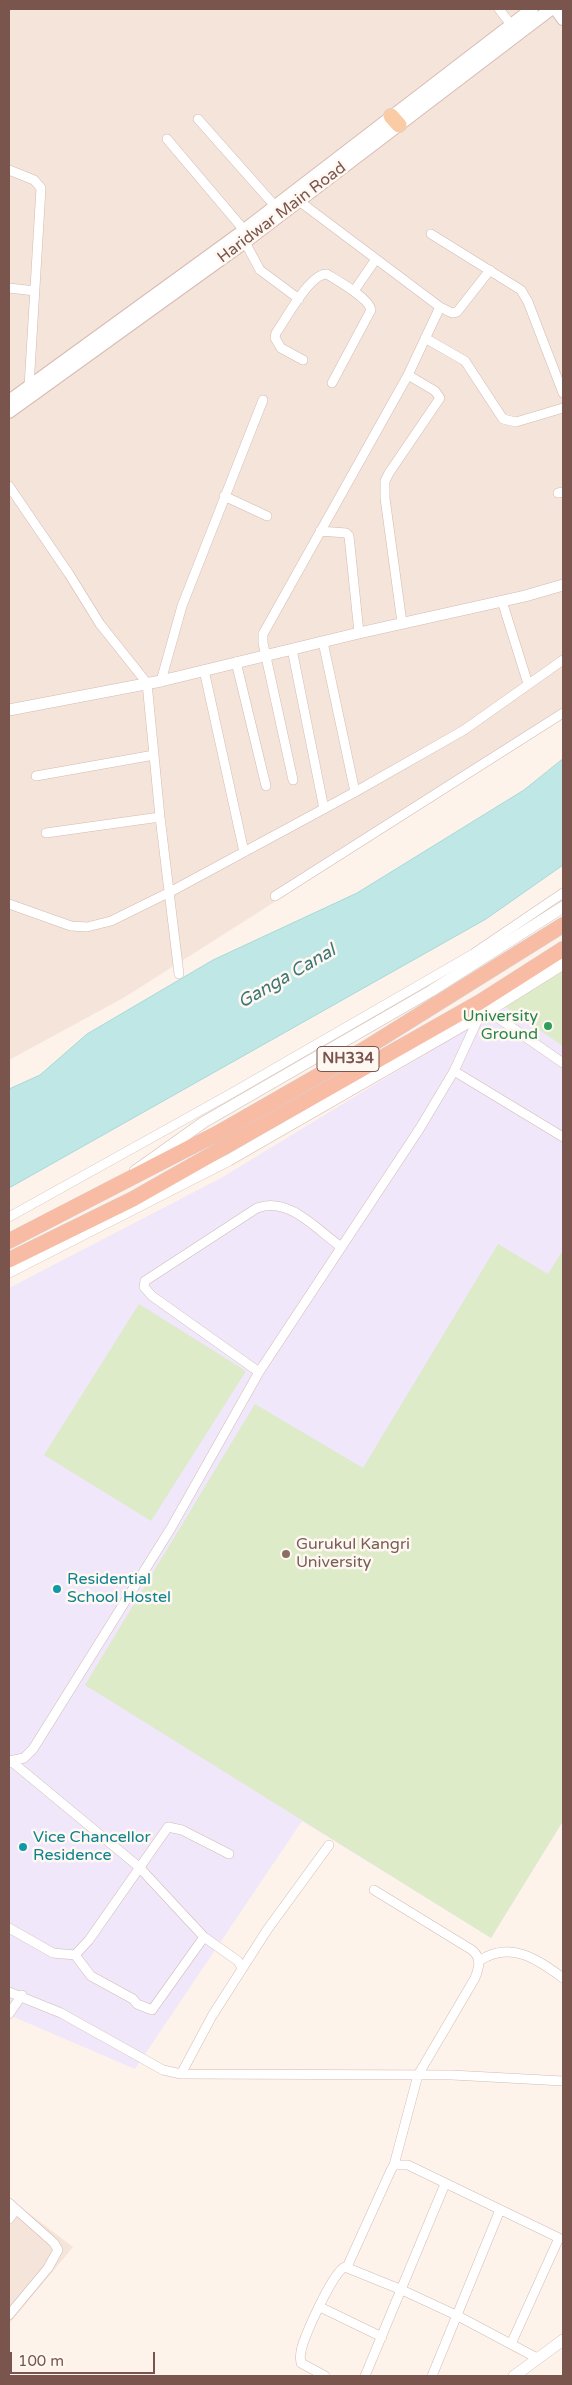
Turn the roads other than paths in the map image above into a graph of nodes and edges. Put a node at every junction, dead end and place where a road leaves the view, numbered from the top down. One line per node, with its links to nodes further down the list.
1 (499, 9): 6 (street)
2 (532, 9): 6 (main road, Haridwar Main Road)
3 (551, 9): 8 (main road, Haridwar Main Road)
4 (556, 9): 5 (main road)
5 (563, 18)
6 (512, 26): 8 (main road, Haridwar Main Road)
7 (198, 118): 12 (street)
8 (395, 121): 11 (main road, Haridwar Main Road); 12 (main road, Haridwar Main Road)
9 (167, 139): 14 (street)
10 (9, 170): 18 (street)
11 (299, 201): 14 (main road, Haridwar Main Road); 15 (street)
12 (275, 206): 14 (main road, Haridwar Main Road)
13 (431, 234): 16 (street)
14 (245, 236): 20 (street); 26 (main road, Haridwar Main Road); 31 (main road, Haridwar Main Road)
15 (376, 259): 19 (street); 21 (street)
16 (490, 270): 21 (street); 27 (street)
17 (9, 288): 18 (street)
18 (35, 291): 26 (street)
19 (354, 291): 20 (street); 25 (street)
20 (298, 298): 23 (street)
21 (440, 307): 22 (street)
22 (425, 338): 24 (street); 30 (street)
23 (303, 360)
24 (408, 375): 35 (street); 38 (street)
25 (332, 383)
26 (29, 387): 29 (main road, Haridwar Main Road)
27 (563, 393)
28 (263, 400): 33 (street)
29 (9, 401)
30 (563, 408)
31 (9, 412)
32 (9, 486): 47 (street)
33 (224, 496): 34 (street); 46 (street)
34 (267, 516)
35 (320, 531): 39 (street); 42 (street)
36 (563, 585): 37 (street)
37 (502, 601): 38 (street); 48 (street)
38 (402, 623): 39 (street)
39 (359, 633): 40 (street)
40 (323, 642): 41 (street); 55 (street)
41 (292, 649): 42 (street); 56 (street)
42 (267, 654): 44 (street); 53 (street)
43 (563, 660): 48 (street)
44 (236, 662): 45 (street); 54 (street)
45 (204, 670): 46 (street); 59 (street)
46 (161, 681): 47 (street)
47 (147, 683): 49 (street); 51 (street)
48 (528, 684): 55 (street)
49 (9, 710)
50 (563, 713): 62 (street)
51 (154, 755): 52 (street); 57 (street)
52 (36, 776)
53 (293, 780)
54 (266, 786)
55 (355, 792): 56 (street)
56 (324, 809): 59 (street)
57 (160, 817): 58 (street); 60 (street)
58 (46, 833)
59 (244, 852): 60 (street)
60 (170, 892): 63 (street); 68 (street)
61 (563, 893): 74 (street)
62 (275, 896)
63 (9, 904)
64 (563, 907): 73 (street)
65 (563, 925): 73 (highway, NH334)
66 (563, 949): 77 (highway, NH334)
67 (563, 964): 69 (street)
68 (179, 974)
69 (484, 1013): 70 (street); 71 (street); 78 (street)
70 (563, 1063)
71 (454, 1071): 72 (street); 76 (street)
72 (563, 1137)
73 (116, 1186): 75 (highway, NH334)
74 (9, 1217)
75 (9, 1241)
76 (340, 1246): 79 (street); 79 (street)
77 (9, 1260)
78 (9, 1272)
79 (259, 1372): 80 (street)
80 (10, 1763): 83 (street)
81 (329, 1845): 89 (street)
82 (229, 1854): 83 (street)
83 (139, 1867): 86 (street); 87 (street)
84 (374, 1890): 88 (street)
85 (9, 1928): 87 (street)
86 (204, 1936): 87 (street); 89 (street)
87 (75, 1955)
88 (480, 1961): 90 (street); 95 (street)
89 (242, 1968): 94 (street)
90 (563, 1978)
91 (9, 1992): 92 (street)
92 (22, 1995): 93 (street); 94 (street)
93 (9, 2014)
94 (181, 2074): 95 (street)
95 (418, 2075): 96 (street); 97 (street)
96 (563, 2081)
97 (394, 2165): 98 (street); 103 (street)
98 (445, 2184): 100 (street); 104 (street)
99 (12, 2207): 101 (street); 106 (street)
100 (500, 2210): 102 (street); 107 (street)
101 (9, 2219)
102 (561, 2239): 110 (street)
103 (347, 2267): 104 (street); 105 (street)
104 (402, 2290): 107 (street); 108 (street)
105 (320, 2307): 108 (street); 112 (street)
106 (9, 2315)
107 (458, 2316): 110 (street); 114 (street)
108 (382, 2337): 113 (street)
109 (563, 2340): 111 (street)
110 (511, 2344): 111 (street)
111 (537, 2358): 115 (street)
112 (326, 2376)
113 (365, 2376)
114 (432, 2376)
115 (514, 2376)

